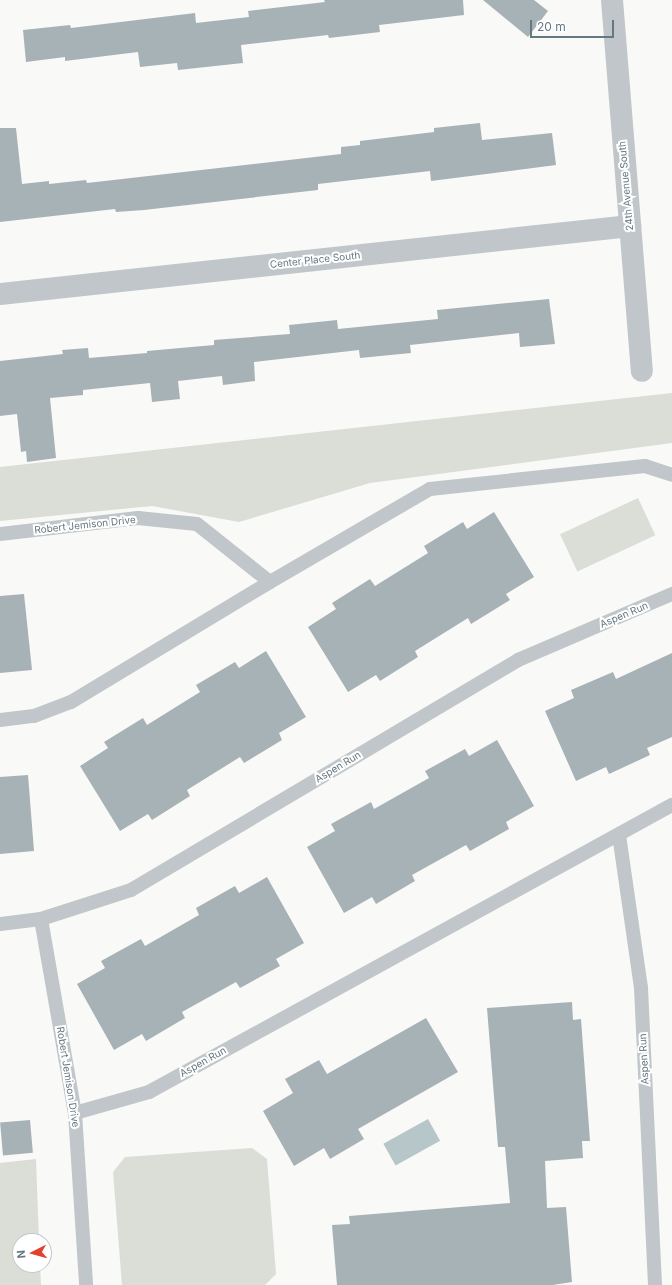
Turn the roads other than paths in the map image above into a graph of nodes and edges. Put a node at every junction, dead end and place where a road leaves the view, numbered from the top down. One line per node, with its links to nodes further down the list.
1 (612, 0): 2 (street, 24th Avenue South)
2 (630, 226): 3 (street, Center Place South); 4 (street, 24th Avenue South)
3 (0, 294)
4 (642, 371)
5 (672, 475): 7 (lane)
6 (0, 534): 7 (lane, Robert Jemison Drive)
7 (270, 582): 9 (lane)
8 (672, 594): 12 (lane, Aspen Run)
9 (0, 720)
10 (672, 805): 11 (lane, Aspen Run)
11 (619, 835): 14 (lane, Aspen Run); 16 (lane, Aspen Run)
12 (41, 919): 13 (lane, Aspen Run); 14 (lane, Robert Jemison Drive)
13 (0, 924)
14 (75, 1114): 15 (lane, Robert Jemison Drive)
15 (86, 1285)
16 (655, 1285)

